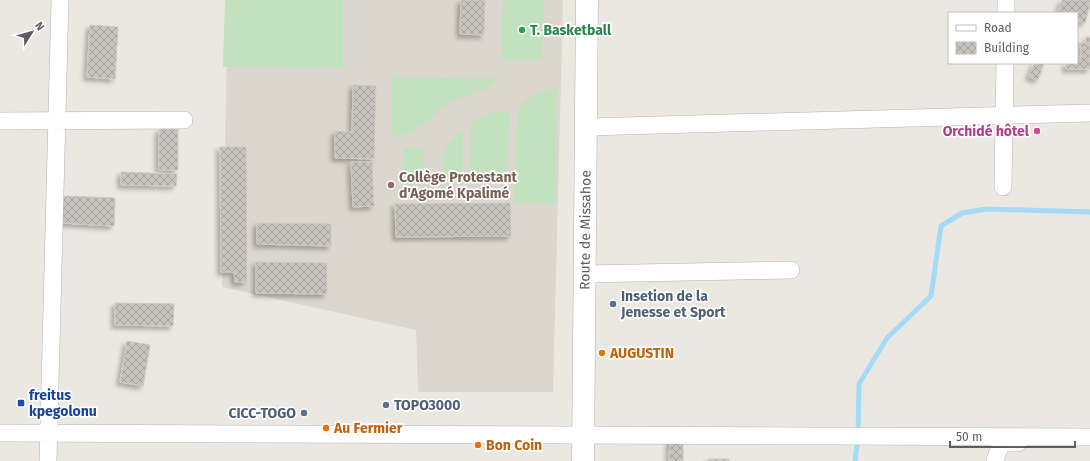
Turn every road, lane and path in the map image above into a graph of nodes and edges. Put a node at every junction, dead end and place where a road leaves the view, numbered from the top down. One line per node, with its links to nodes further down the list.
1 (60, 0): 10 (street)
2 (587, 0): 11 (main road, Route de Missahoe)
3 (1006, 0): 4 (street)
4 (1006, 12)
5 (1005, 64): 7 (street)
6 (1090, 113): 7 (street)
7 (1004, 115): 11 (street); 12 (street)
8 (184, 120): 10 (street)
9 (0, 121): 10 (street)
10 (57, 121): 16 (street)
11 (586, 127): 14 (main road, Route de Missahoe)
12 (1003, 187)
13 (791, 270): 14 (street)
14 (585, 274): 17 (main road, Route de Missahoe)
15 (0, 433): 16 (street)
16 (49, 433): 17 (street); 20 (street)
17 (583, 435): 18 (street); 21 (main road, Route de Missahoe)
18 (1090, 438)
19 (1090, 443): 22 (street)
20 (48, 461)
21 (583, 461)
22 (995, 461)

